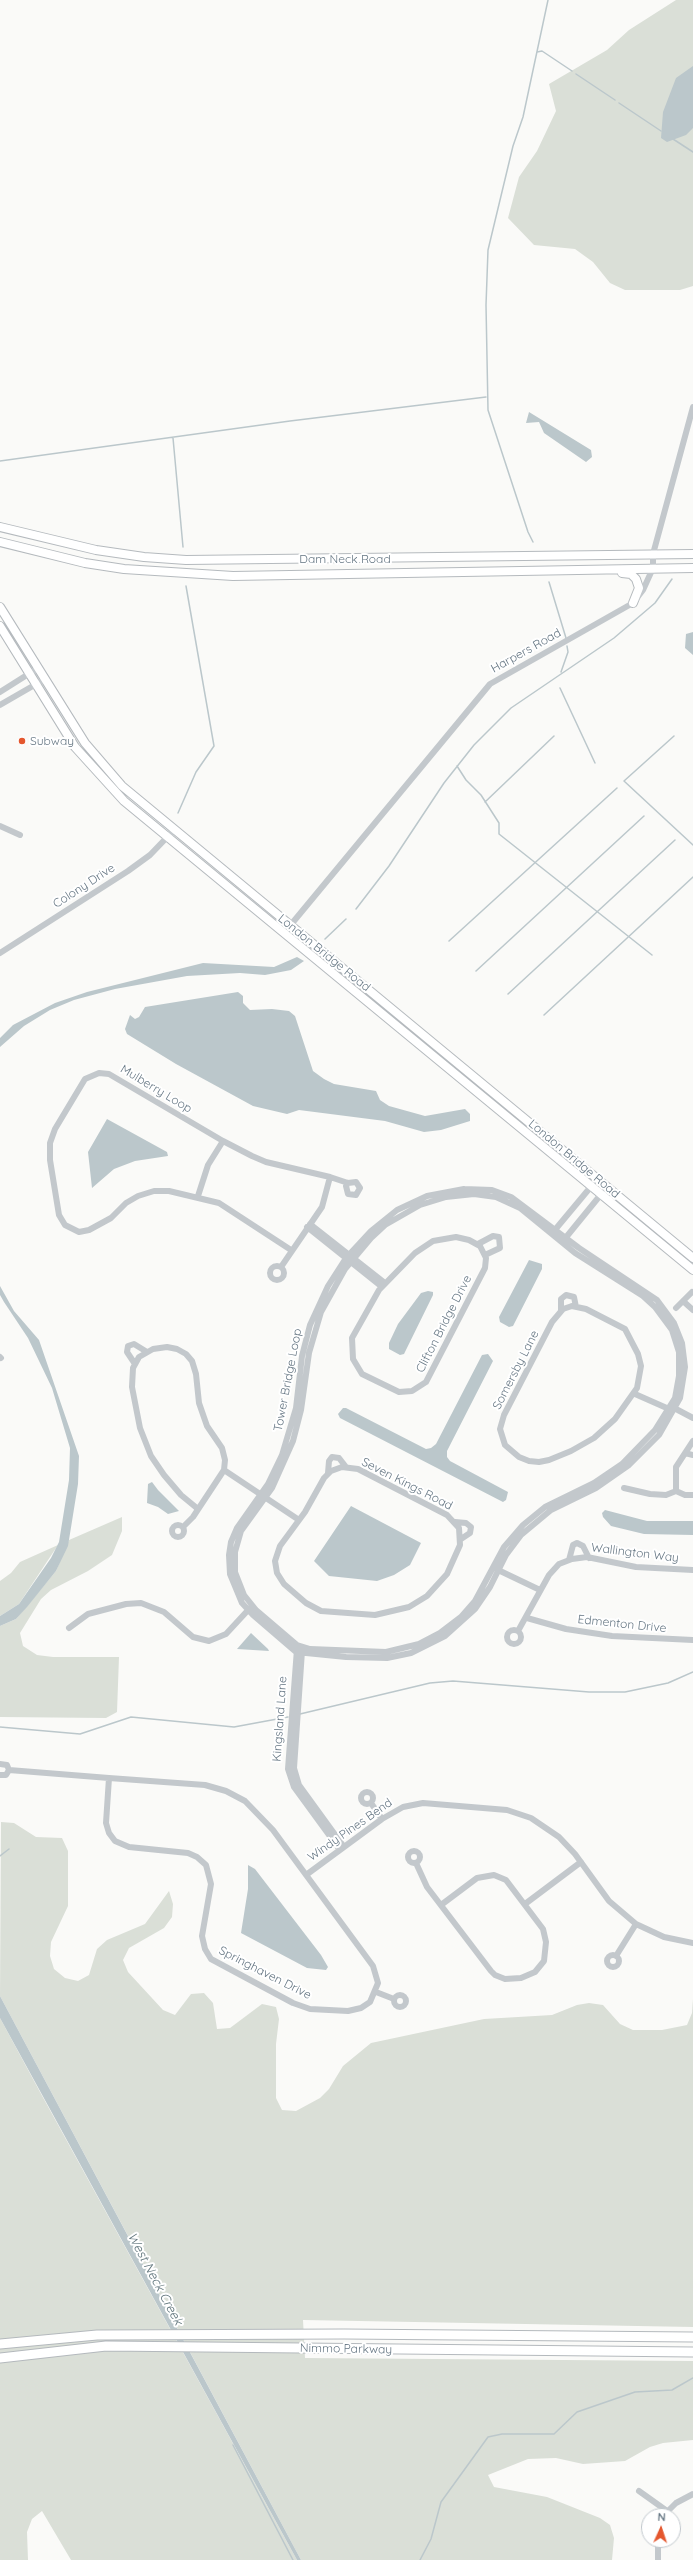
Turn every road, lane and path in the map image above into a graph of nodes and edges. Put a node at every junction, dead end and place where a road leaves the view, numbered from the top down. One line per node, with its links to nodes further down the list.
1 (693, 407): 4 (street, Harpers Road)
2 (0, 527): 4 (main road, Dam Neck Road)
3 (0, 542): 8 (main road, Dam Neck Road)
4 (652, 554): 5 (main road, Dam Neck Road); 6 (street, Harpers Road)
5 (693, 554)
6 (653, 568): 7 (main road, Dam Neck Road); 8 (main road, Dam Neck Road); 9 (street, Harpers Road)
7 (693, 568)
8 (560, 570): 9 (main road)
9 (633, 603): 22 (street, Harpers Road)
10 (0, 607): 12 (main road, London Bridge Road)
11 (0, 626): 13 (main road, London Bridge Road)
12 (38, 668): 13 (street); 14 (main road, London Bridge Road)
13 (30, 673): 15 (main road, London Bridge Road); 16 (street)
14 (45, 679): 15 (street); 19 (main road, London Bridge Road)
15 (36, 684): 17 (street); 21 (main road, London Bridge Road)
16 (0, 692)
17 (0, 705)
18 (0, 826): 20 (street)
19 (174, 830): 21 (street, Colony Drive); 22 (main road, London Bridge Road)
20 (20, 835)
21 (167, 837): 23 (main road, London Bridge Road); 24 (street, Colony Drive)
22 (290, 926): 23 (street, Harpers Road); 27 (main road, London Bridge Road)
23 (284, 933): 30 (main road, London Bridge Road)
24 (0, 953)
25 (223, 1141): 26 (street, Mulberry Loop); 32 (street); 32 (street, Mulberry Loop)
26 (330, 1177): 28 (street, Mulberry Loop); 33 (street)
27 (597, 1179): 29 (main road, London Bridge Road); 30 (street)
28 (348, 1183)
29 (607, 1186): 31 (street); 40 (main road, London Bridge Road)
30 (590, 1187): 31 (main road, London Bridge Road); 34 (street)
31 (600, 1195): 35 (street); 42 (main road, London Bridge Road)
32 (198, 1196): 37 (street, Mulberry Loop)
33 (308, 1226): 37 (street); 39 (street)
34 (554, 1232): 35 (street, Tower Bridge Loop); 39 (street, Tower Bridge Loop)
35 (564, 1240): 53 (street, Tower Bridge Loop)
36 (478, 1244): 38 (street); 38 (street); 43 (street, Clifton Bridge Drive)
37 (291, 1250): 41 (street)
38 (485, 1255): 43 (street, Clifton Bridge Drive)
39 (350, 1258): 43 (street); 63 (street, Tower Bridge Loop)
40 (693, 1258)
41 (281, 1267)
42 (693, 1270)
43 (384, 1284)
44 (692, 1292): 45 (street)
45 (683, 1301): 47 (street); 48 (street)
46 (576, 1307): 49 (street); 49 (street, Somersby Lane); 52 (street, Somersby Lane)
47 (676, 1308)
48 (693, 1310)
49 (561, 1311): 52 (street, Somersby Lane)
50 (147, 1352): 51 (street); 51 (street); 59 (street)
51 (135, 1364): 65 (street)
52 (635, 1394): 53 (street)
53 (672, 1409): 54 (street); 72 (street, Tower Bridge Loop)
54 (693, 1418)
55 (693, 1441): 56 (street)
56 (685, 1453): 57 (street); 62 (street)
57 (693, 1455)
58 (346, 1467): 60 (street, Seven Kings Road); 60 (street); 67 (street, Seven Kings Road)
59 (224, 1470): 63 (street); 65 (street)
60 (328, 1473): 66 (street)
61 (624, 1488): 62 (street)
62 (676, 1491): 64 (street)
63 (263, 1496): 66 (street); 75 (street, Tower Bridge Loop)
64 (693, 1496)
65 (198, 1509): 68 (street)
66 (299, 1520): 69 (street)
67 (455, 1522): 69 (street, Seven Kings Road); 69 (street)
68 (183, 1527)
69 (461, 1539)
70 (589, 1558): 71 (street, Wallington Way); 71 (street); 73 (street, Wallington Way)
71 (568, 1560): 74 (street)
72 (496, 1568): 74 (street); 80 (street, Tower Bridge Loop)
73 (693, 1570)
74 (540, 1590): 76 (street)
75 (250, 1608): 77 (street); 80 (street, Tower Bridge Loop)
76 (527, 1618): 78 (street); 79 (street, Edmenton Drive)
77 (68, 1628)
78 (518, 1631)
79 (693, 1640)
80 (299, 1650): 87 (street, Kingsland Lane)
81 (0, 1764): 82 (street)
82 (9, 1770): 83 (street); 84 (street)
83 (0, 1775)
84 (109, 1778): 90 (street); 96 (street, Springhaven Drive)
85 (371, 1803): 86 (street)
86 (382, 1819): 87 (street, Windy Pines Bend); 88 (street, Windy Pines Bend)
87 (342, 1848): 90 (street, Windy Pines Bend)
88 (581, 1862): 91 (street); 93 (street, Windy Pines Bend)
89 (416, 1863): 92 (street)
90 (306, 1875): 96 (street)
91 (525, 1904): 92 (street); 92 (street)
92 (441, 1905)
93 (636, 1924): 94 (street, Windy Pines Bend); 95 (street)
94 (693, 1943)
95 (616, 1956)
96 (376, 1992): 97 (street)
97 (394, 1998)
98 (693, 2337): 99 (highway, Nimmo Parkway)
99 (0, 2344)
100 (693, 2352): 101 (highway, Nimmo Parkway)
101 (0, 2358)
102 (639, 2491): 104 (street)
103 (693, 2494): 105 (street)
104 (659, 2508)
105 (672, 2508)
106 (658, 2548): 107 (street)
107 (658, 2560)

